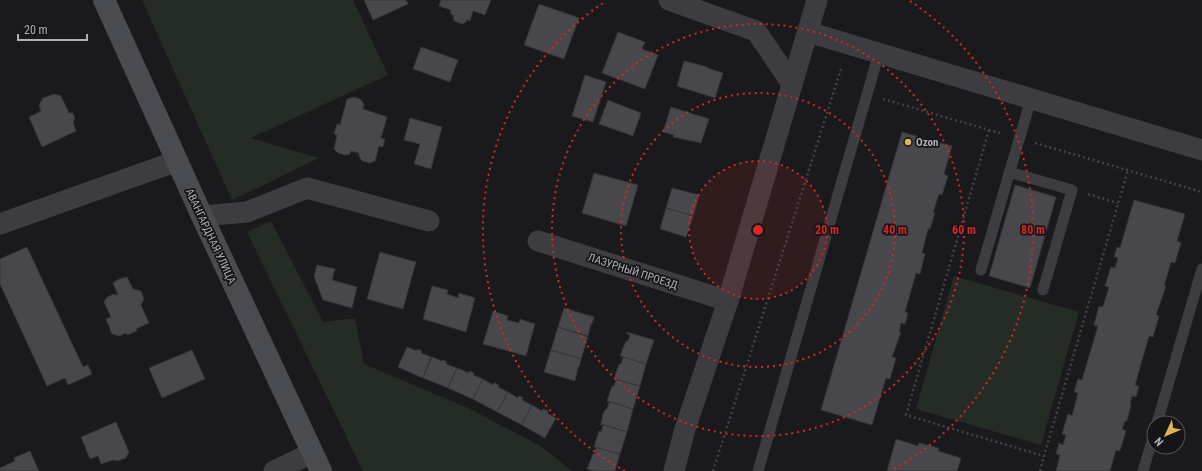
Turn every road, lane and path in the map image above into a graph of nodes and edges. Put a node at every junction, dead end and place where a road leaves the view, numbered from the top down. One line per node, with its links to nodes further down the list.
1 (104, 0): 12 (main road, АВАНГАРДНАЯ УЛИЦА)
2 (669, 0): 4 (street)
3 (817, 0): 5 (street)
4 (691, 4): 8 (street)
5 (808, 32): 6 (street); 8 (street)
6 (849, 44): 7 (street); 31 (path)
7 (879, 54): 9 (street); 32 (lane)
8 (792, 84): 24 (street)
9 (1030, 99): 11 (street); 14 (lane)
10 (989, 130): 27 (path)
11 (1202, 150)
12 (177, 161): 17 (main road, АВАНГАРДНАЯ УЛИЦА); 19 (street)
13 (1128, 170): 16 (path)
14 (1009, 172): 15 (lane); 22 (lane)
15 (1072, 190): 16 (path); 23 (lane)
16 (1118, 203): 27 (path)
17 (202, 216): 18 (street); 28 (main road, АВАНГАРДНАЯ УЛИЦА)
18 (429, 221)
19 (0, 224)
20 (538, 241): 24 (street, ЛАЗУРНЫЙ ПРОЕЗД)
21 (1202, 269): 25 (lane)
22 (981, 270)
23 (1043, 290)
24 (728, 301): 30 (street)
25 (1159, 415)
26 (1148, 455): 34 (lane)
27 (1044, 456): 33 (path)
28 (316, 462): 29 (street)
29 (274, 471)
30 (674, 471)
31 (713, 471)
32 (758, 471)
33 (1040, 471)
34 (1143, 471)

